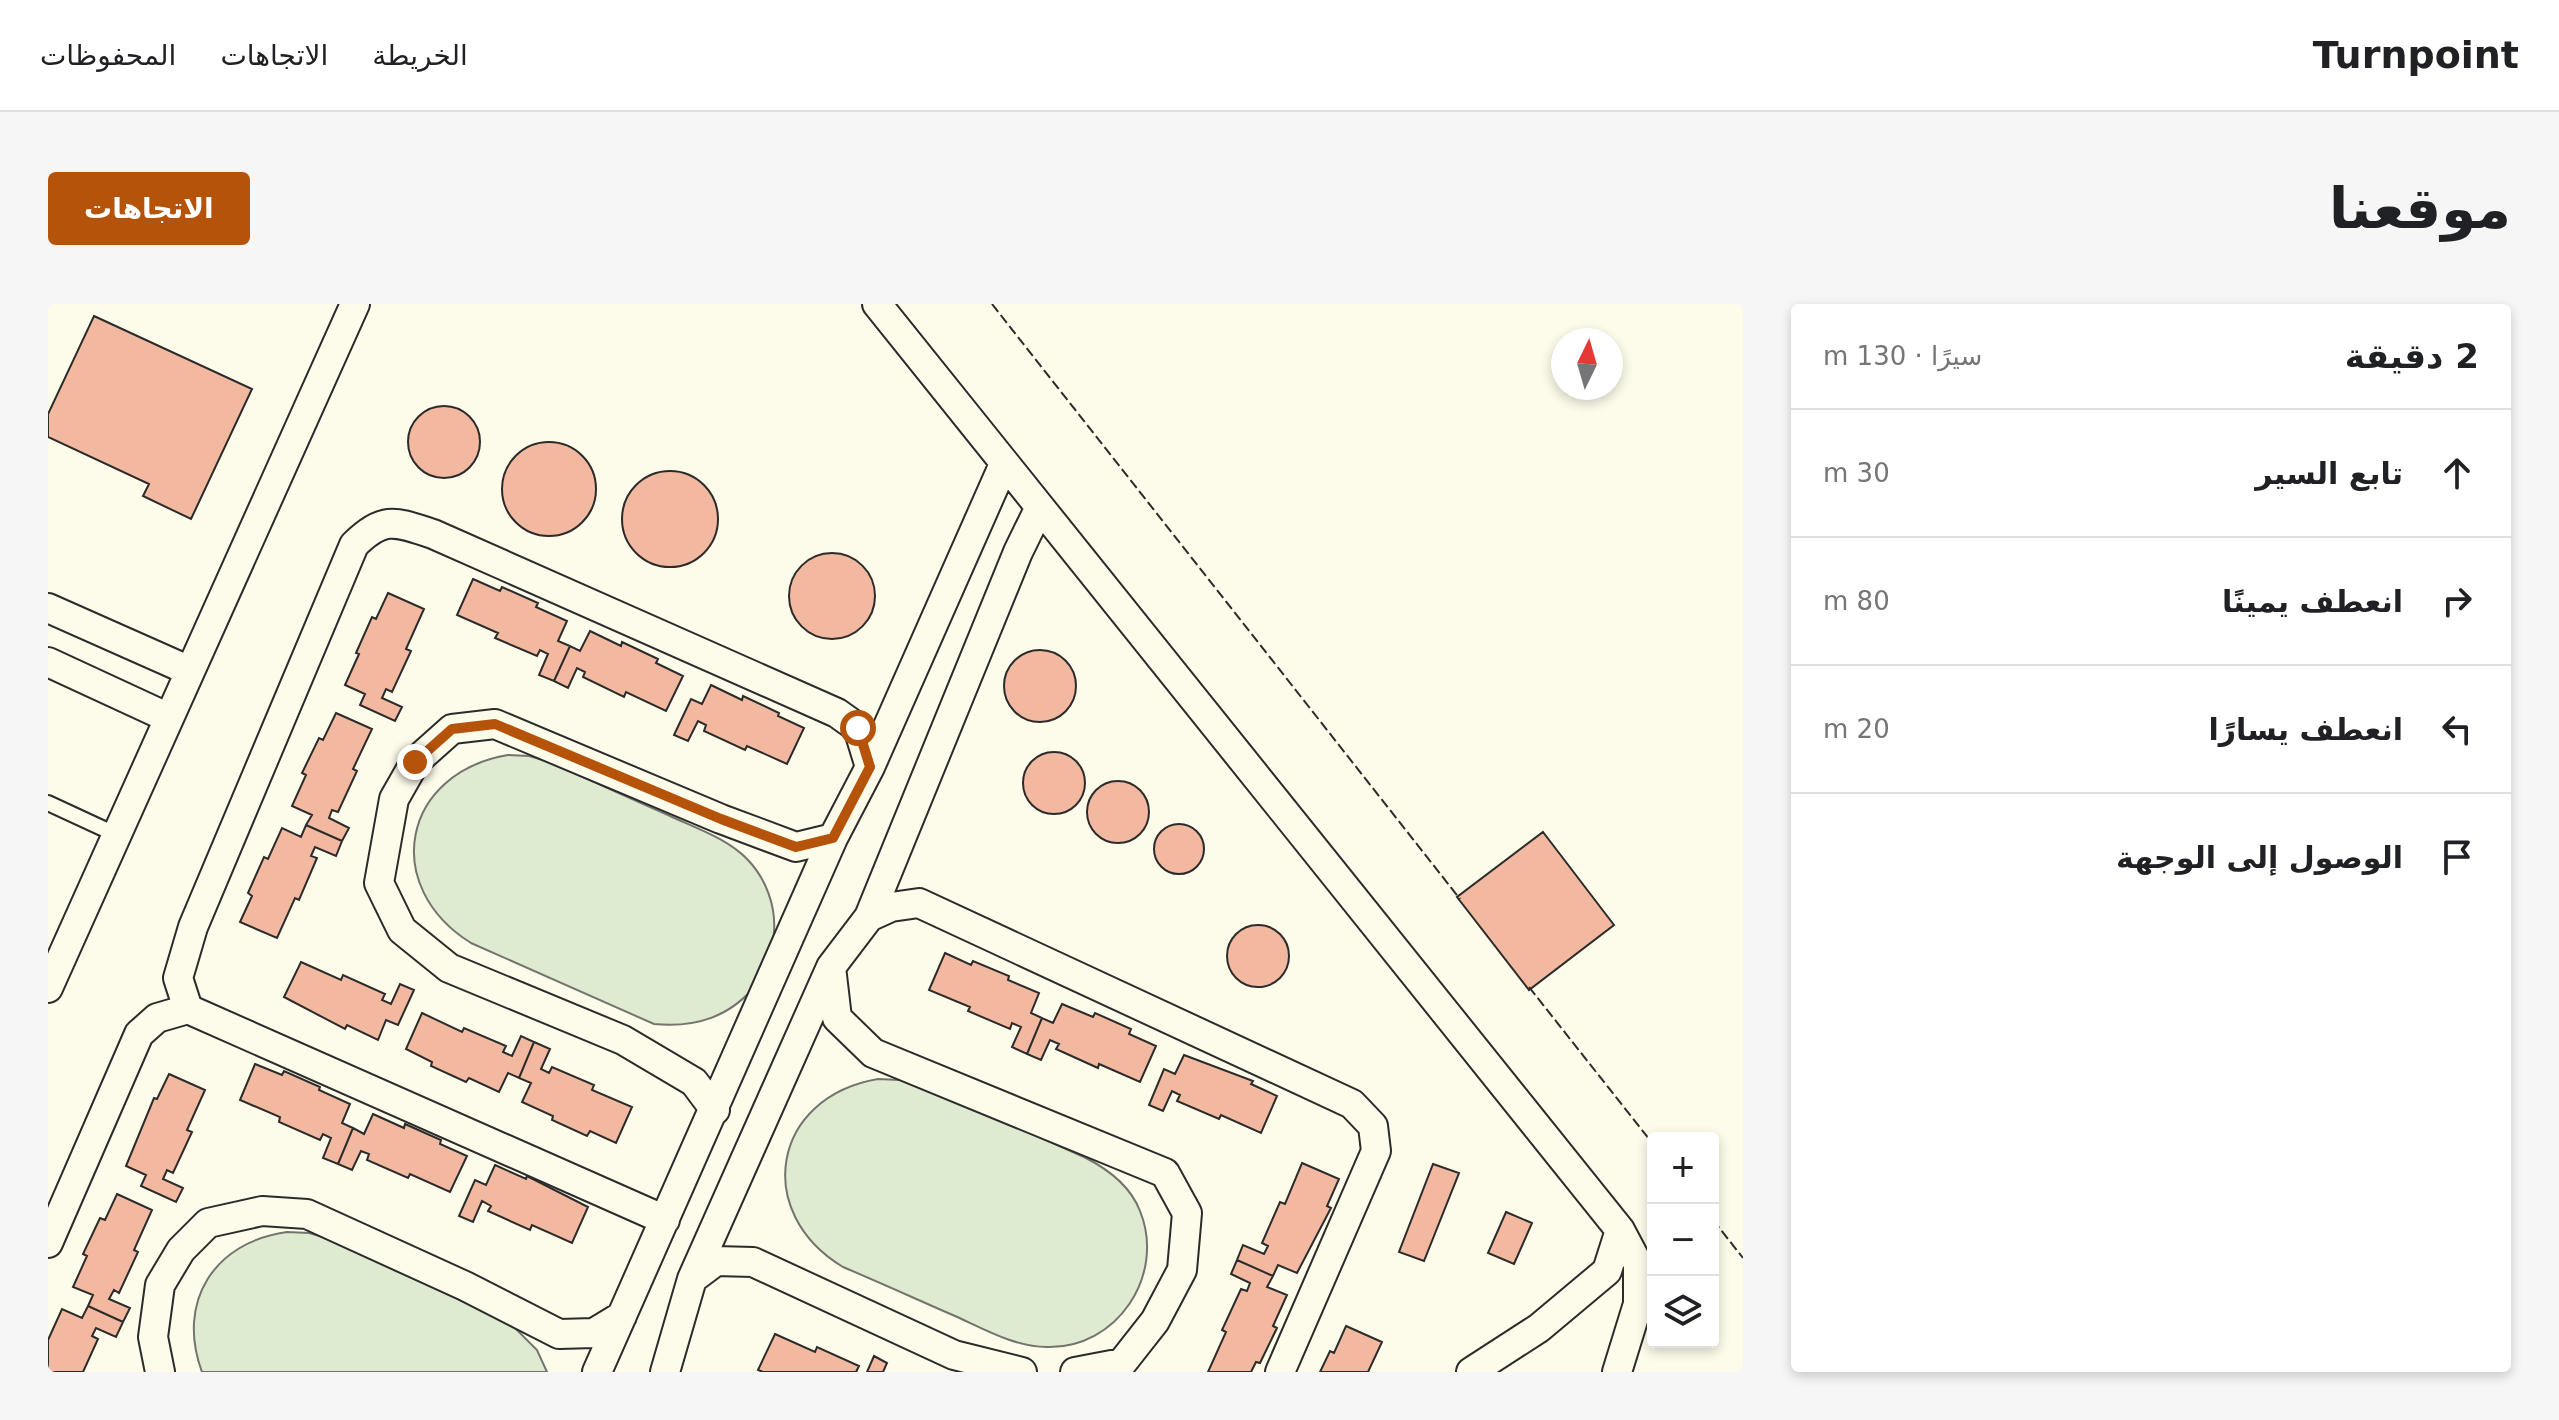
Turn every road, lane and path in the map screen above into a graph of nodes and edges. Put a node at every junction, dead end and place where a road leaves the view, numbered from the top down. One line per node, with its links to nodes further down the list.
1 (355, 304): 7 (street)
2 (877, 304): 3 (street)
3 (1004, 464): 4 (street); 9 (street)
4 (1039, 509): 13 (street); 20 (street)
5 (48, 608): 7 (street)
6 (48, 662): 8 (street)
7 (190, 671): 8 (street)
8 (169, 718): 11 (street)
9 (870, 767): 12 (street); 17 (street)
10 (48, 803): 11 (lane)
11 (117, 835): 14 (street)
12 (833, 838): 18 (street); 18 (street)
13 (869, 917): 15 (street); 30 (street)
14 (58, 938): 16 (street)
15 (831, 967): 22 (street); 29 (street)
16 (48, 988)
17 (188, 1009): 19 (street); 21 (street)
18 (715, 1110): 19 (street)
19 (665, 1220): 23 (street)
20 (1620, 1230): 31 (street); 32 (street)
21 (48, 1243)
22 (692, 1279): 27 (street); 28 (street)
23 (622, 1316): 24 (street); 26 (street)
24 (559, 1334): 25 (street); 26 (street)
25 (160, 1372)
26 (596, 1372)
27 (665, 1372)
28 (1022, 1372)
29 (1075, 1372)
30 (1280, 1372)
31 (1471, 1372)
32 (1617, 1372)

